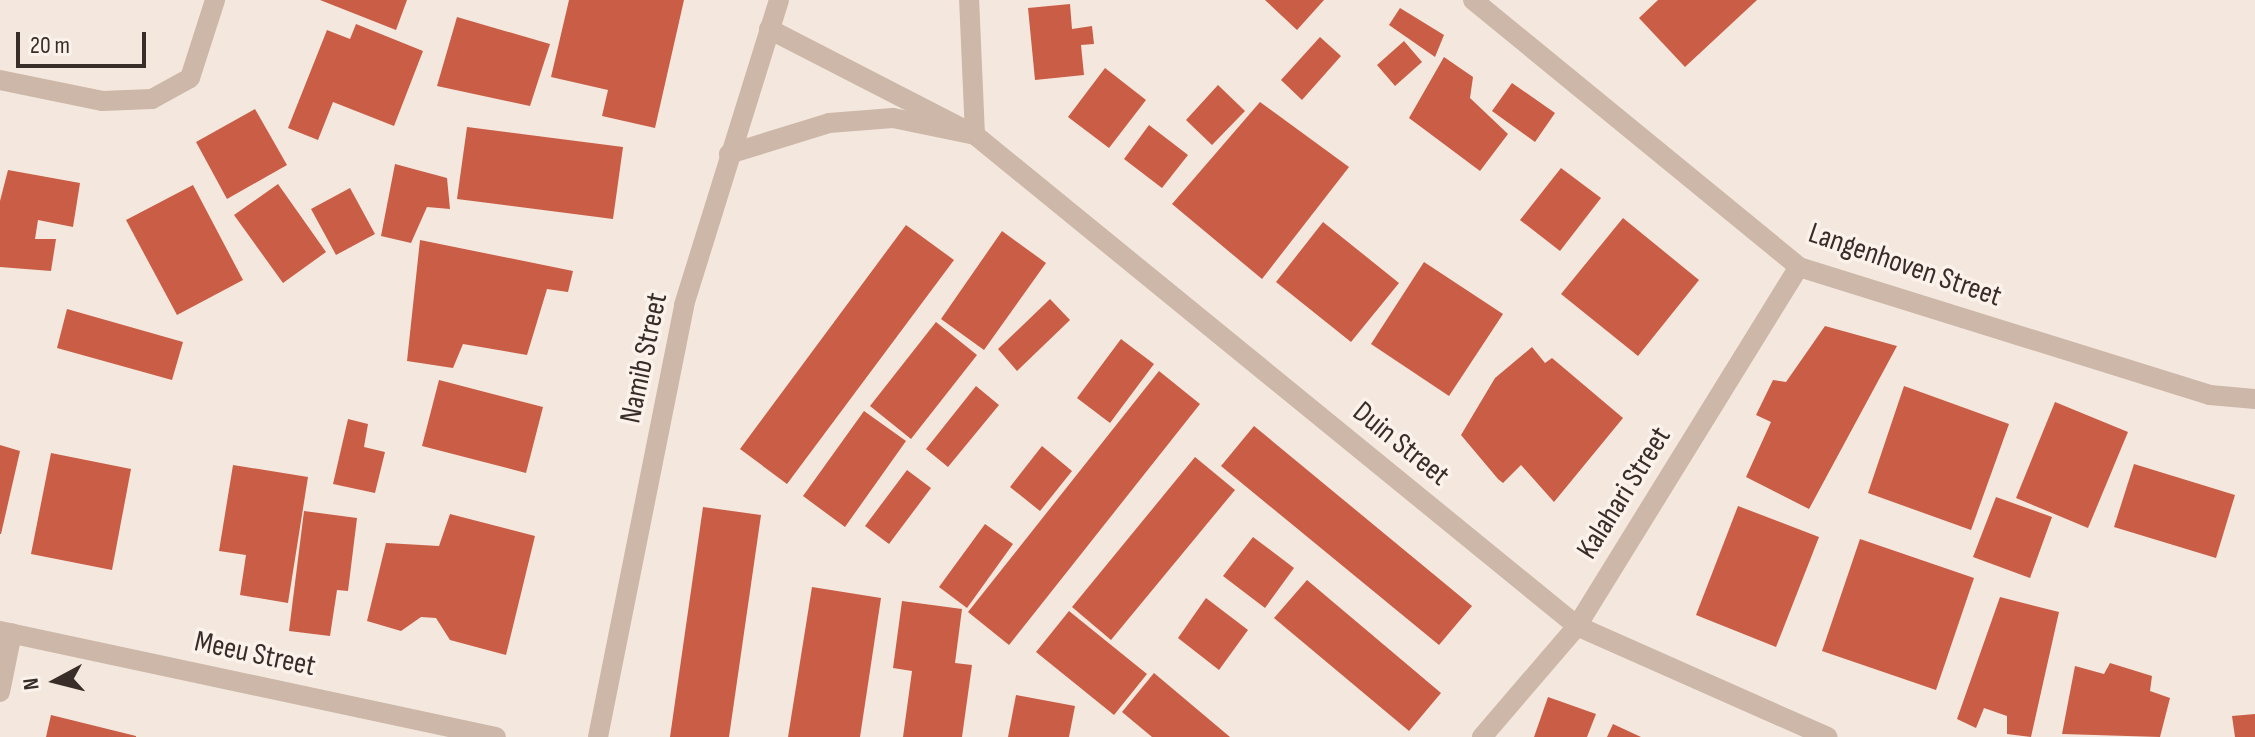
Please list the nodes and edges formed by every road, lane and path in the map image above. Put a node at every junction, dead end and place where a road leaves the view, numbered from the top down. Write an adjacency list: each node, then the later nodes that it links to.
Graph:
1 (215, 0): 6 (street)
2 (779, 0): 5 (street, Namib Street)
3 (969, 0): 7 (street)
4 (1473, 0): 9 (street, Langenhoven Street)
5 (769, 29): 7 (street, Duin Street); 8 (street, Namib Street)
6 (0, 80)
7 (975, 135): 8 (street); 11 (street, Duin Street)
8 (729, 154): 15 (street, Namib Street)
9 (1799, 267): 10 (street, Langenhoven Street); 11 (street, Kalahari Street)
10 (2255, 399)
11 (1577, 626): 16 (street, Kalahari Street); 17 (street, Duin Street)
12 (6, 632): 13 (street); 14 (street, Meeu Street)
13 (0, 692)
14 (496, 737)
15 (598, 737)
16 (1482, 737)
17 (1828, 737)

